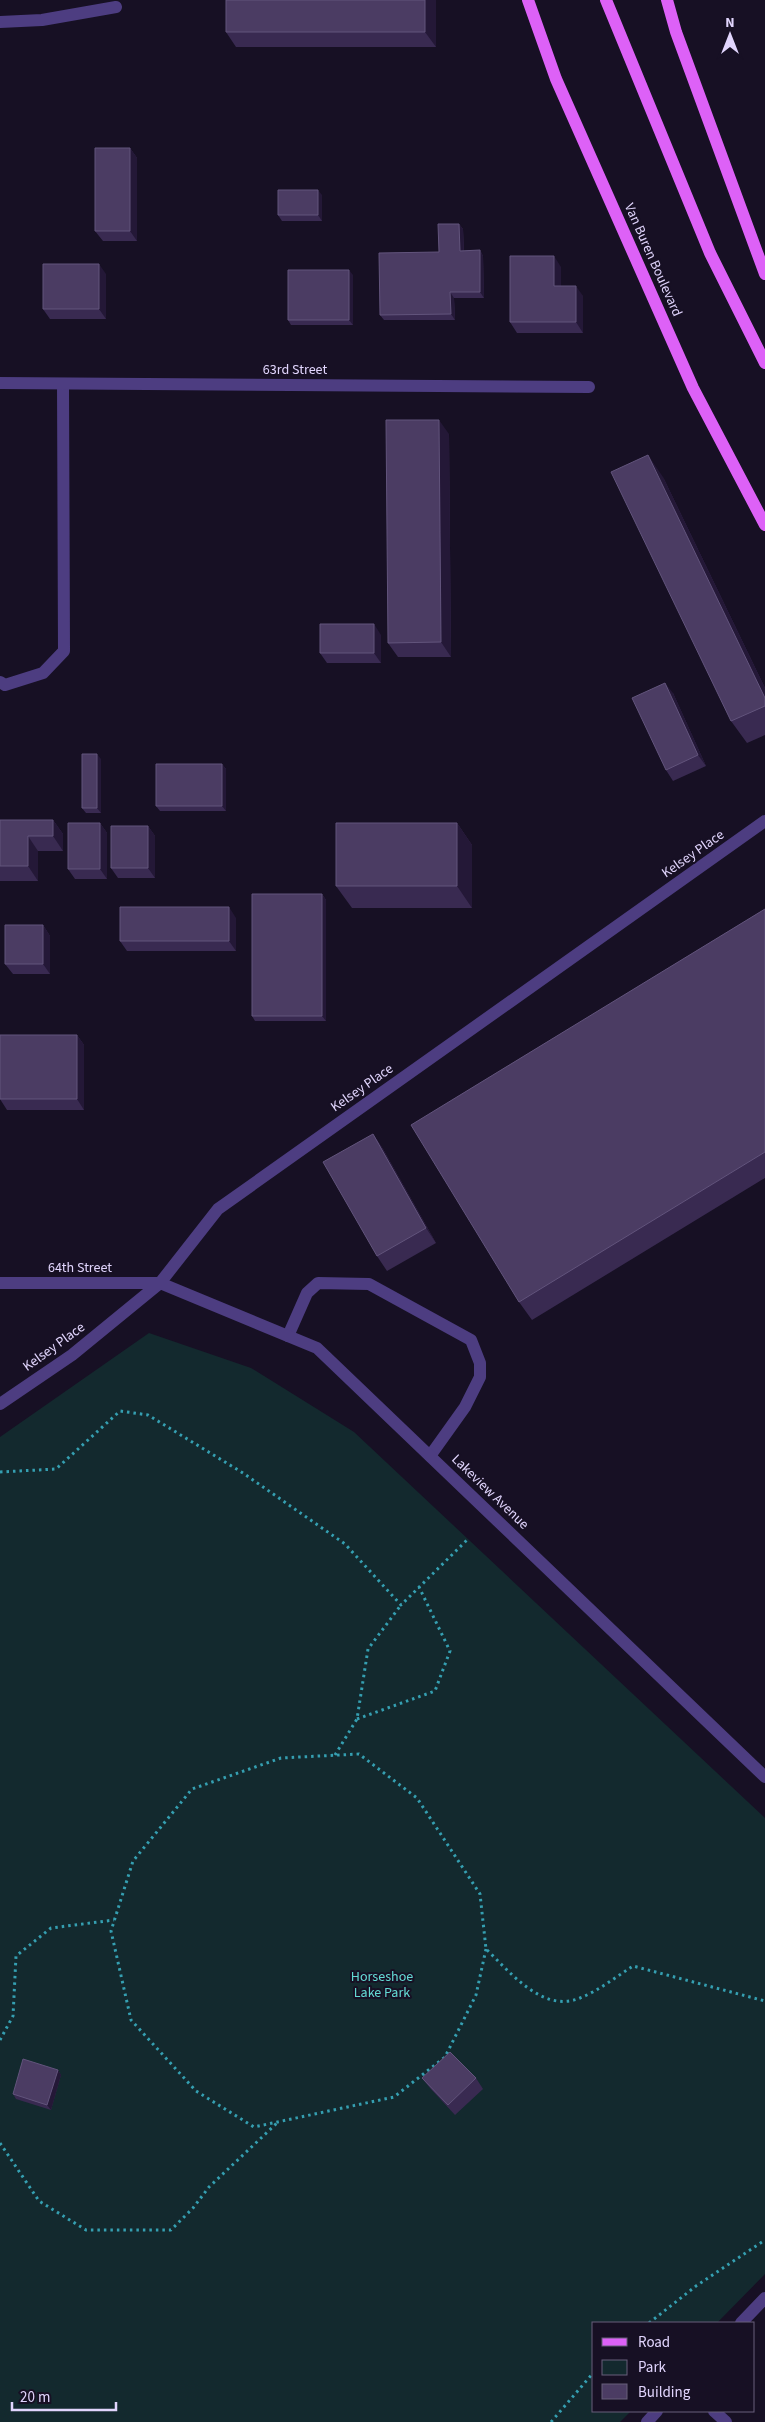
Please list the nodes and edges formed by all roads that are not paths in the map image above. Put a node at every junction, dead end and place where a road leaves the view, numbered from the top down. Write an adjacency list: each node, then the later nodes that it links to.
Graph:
1 (528, 0): 11 (main road, Van Buren Boulevard)
2 (606, 0): 7 (main road)
3 (667, 0): 6 (main road)
4 (116, 7): 5 (street)
5 (0, 22)
6 (765, 274)
7 (765, 363)
8 (0, 383): 9 (street, 63rd Street)
9 (63, 384): 10 (street, 63rd Street); 12 (street)
10 (589, 387)
11 (765, 525)
12 (0, 682)
13 (765, 821): 15 (street, Kelsey Place)
14 (0, 1283): 15 (street, 64th Street)
15 (160, 1283): 16 (street, Lakeview Avenue); 17 (street, Kelsey Place)
16 (288, 1336): 18 (street, Lakeview Avenue); 18 (street)
17 (0, 1404)
18 (430, 1456): 19 (street, Lakeview Avenue)
19 (765, 1777)
20 (765, 2298): 21 (street)
21 (742, 2322)
22 (656, 2412): 24 (street)
23 (715, 2412): 25 (street)
24 (647, 2422)
25 (726, 2422)

